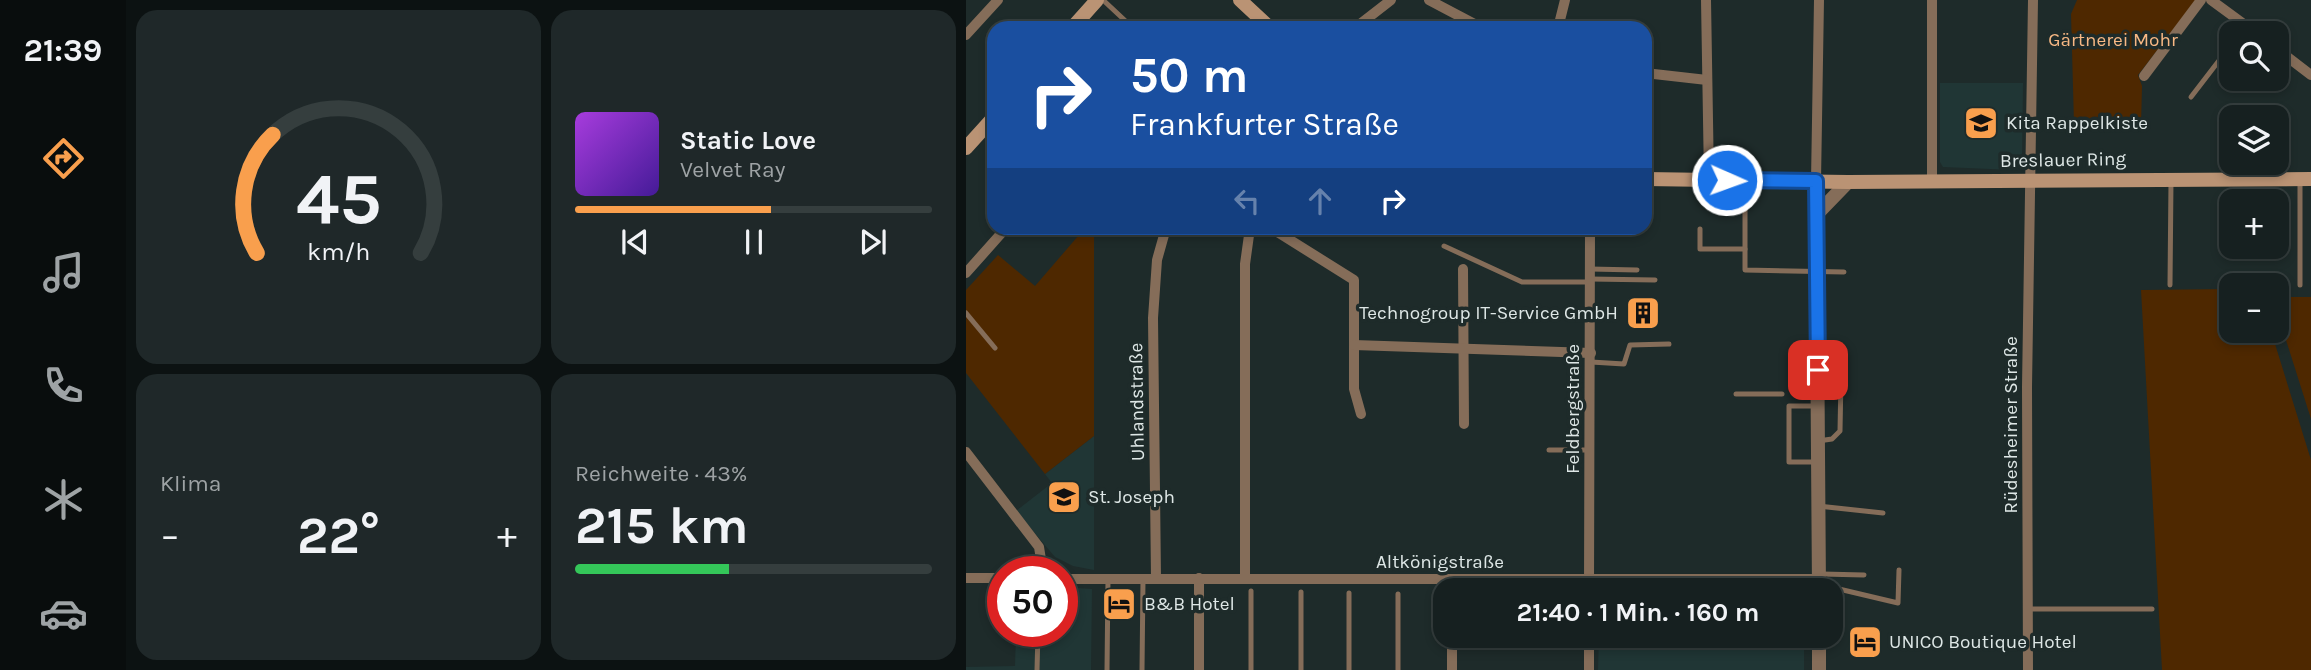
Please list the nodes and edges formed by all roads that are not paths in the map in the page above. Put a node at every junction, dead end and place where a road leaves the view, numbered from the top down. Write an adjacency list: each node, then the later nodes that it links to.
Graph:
1 (998, 0): 21 (street)
2 (1097, 0): 14 (main road)
3 (1104, 0): 15 (lane)
4 (1240, 0): 16 (main road)
5 (1391, 0): 17 (street)
6 (1429, 0): 18 (street)
7 (1565, 0): 19 (street)
8 (1706, 0): 27 (street)
9 (1819, 0): 38 (street)
10 (1932, 0): 36 (street)
11 (2033, 0): 34 (street, Rüdesheimer Straße)
12 (2201, 0): 26 (street)
13 (2211, 0): 20 (street)
14 (1078, 21)
15 (1126, 21)
16 (1262, 21)
17 (1364, 21)
18 (1469, 21)
19 (1560, 21)
20 (2234, 21)
21 (966, 35)
22 (2289, 59): 25 (street)
23 (2219, 61): 28 (lane)
24 (1652, 74): 27 (street)
25 (2311, 75)
26 (2144, 76)
27 (1707, 80): 33 (street)
28 (2191, 97)
29 (987, 125): 30 (main road)
30 (966, 148)
31 (2171, 178): 34 (main road, Breslauer Ring); 35 (main road, Breslauer Ring); 56 (lane)
32 (1652, 179): 33 (main road, Breslauer Ring)
33 (1709, 179): 37 (main road, Breslauer Ring)
34 (2031, 179): 36 (main road, Breslauer Ring); 99 (street, Rüdesheimer Straße)
35 (2305, 179): 57 (lane)
36 (1932, 180): 39 (main road, Breslauer Ring)
37 (1745, 181): 38 (main road, Breslauer Ring); 48 (lane)
38 (1816, 181): 39 (main road, Breslauer Ring); 40 (street)
39 (1849, 182): 40 (street)
40 (1816, 215): 51 (street)
41 (1700, 229): 48 (lane)
42 (1000, 235): 53 (street)
43 (1164, 235): 82 (street, Uhlandstraße)
44 (1249, 235): 84 (street)
45 (1282, 235): 60 (street)
46 (1590, 235): 54 (street, Feldbergstraße)
47 (1444, 246): 54 (lane)
48 (1745, 249): 51 (lane)
49 (1463, 269): 62 (street)
50 (1637, 270): 54 (lane)
51 (1817, 272): 52 (lane); 67 (street)
52 (1844, 272)
53 (966, 273)
54 (1590, 276): 55 (lane); 63 (street, Feldbergstraße)
55 (1655, 279)
56 (2170, 285)
57 (2300, 285)
58 (966, 313): 61 (lane)
59 (1669, 344): 63 (lane)
60 (1354, 345): 62 (street); 68 (street)
61 (995, 348)
62 (1463, 348): 63 (street); 69 (street)
63 (1591, 358): 72 (street, Feldbergstraße)
64 (1841, 378): 70 (lane)
65 (1737, 394): 66 (lane)
66 (1782, 394)
67 (1818, 407): 70 (street); 74 (lane)
68 (1361, 414)
69 (1464, 424)
70 (1818, 440): 74 (street)
71 (1549, 450): 72 (lane)
72 (1591, 450): 85 (street, Feldbergstraße)
73 (966, 452): 77 (street)
74 (1819, 461): 75 (street)
75 (1818, 506): 76 (lane); 88 (street)
76 (1883, 513)
77 (1040, 556)
78 (1899, 570): 94 (lane)
79 (1864, 575): 89 (lane)
80 (966, 578): 81 (street)
81 (987, 578)
82 (1156, 578): 83 (street, Altkönigstraße); 92 (street, Altkönigstraße)
83 (1199, 578): 84 (street, Altkönigstraße); 108 (street)
84 (1245, 578): 93 (street, Altkönigstraße)
85 (1589, 578)
86 (1696, 578): 87 (street, Altkönigstraße)
87 (1757, 578)
88 (1819, 578)
89 (1843, 578)
90 (1078, 579): 91 (street, Altkönigstraße)
91 (1108, 579): 92 (street, Altkönigstraße); 106 (lane)
92 (1143, 580): 107 (lane)
93 (1433, 584)
94 (1843, 588)
95 (1251, 591): 109 (lane)
96 (1301, 592): 110 (lane)
97 (1349, 593): 111 (lane)
98 (1398, 594): 112 (lane)
99 (2028, 609): 100 (lane); 116 (street, Rüdesheimer Straße)
100 (2152, 609)
101 (1038, 647): 105 (lane)
102 (1452, 648): 113 (street)
103 (1589, 648): 114 (street)
104 (1819, 648): 115 (street)
105 (1037, 670)
106 (1107, 670)
107 (1142, 670)
108 (1199, 670)
109 (1251, 670)
110 (1301, 670)
111 (1349, 670)
112 (1398, 670)
113 (1452, 670)
114 (1589, 670)
115 (1819, 670)
116 (2028, 670)

